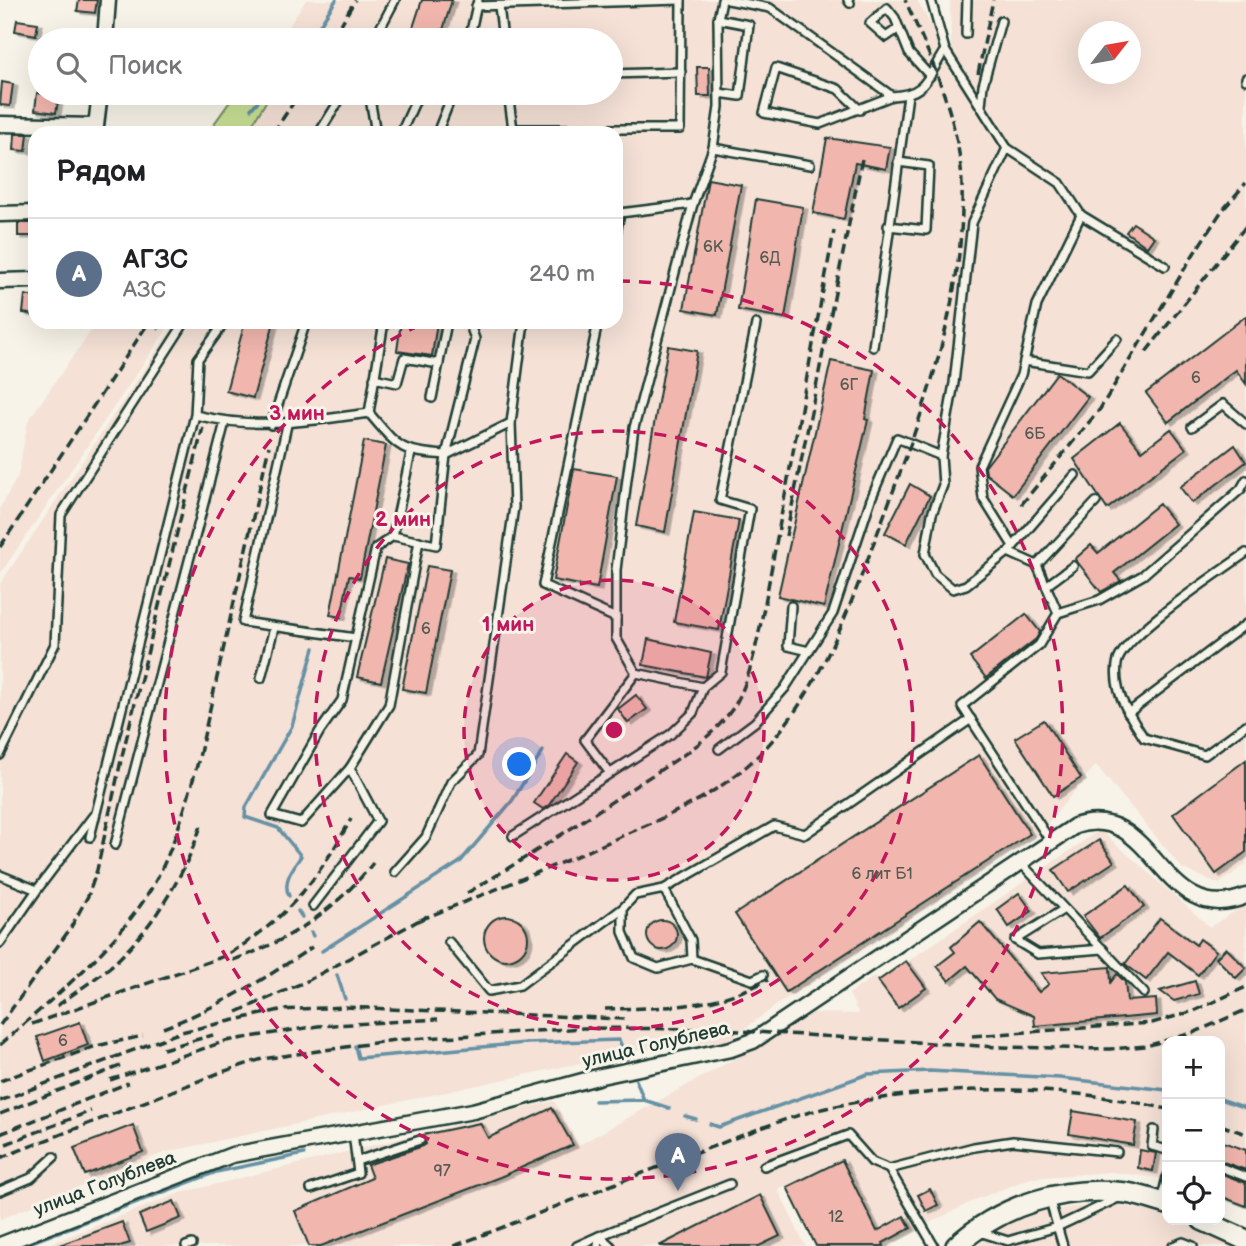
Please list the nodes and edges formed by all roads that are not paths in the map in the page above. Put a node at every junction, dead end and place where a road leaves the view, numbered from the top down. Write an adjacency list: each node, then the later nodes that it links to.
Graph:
1 (108, 0): 11 (street)
2 (395, 0): 12 (lane)
3 (681, 0): 8 (lane); 18 (lane)
4 (725, 0): 9 (lane); 23 (lane)
5 (931, 0): 17 (lane)
6 (967, 0): 16 (lane)
7 (477, 3): 8 (lane); 13 (lane)
8 (499, 5): 14 (lane)
9 (718, 19): 21 (lane); 21 (lane)
10 (1001, 21): 30 (lane)
11 (106, 28)
12 (380, 28)
13 (472, 28)
14 (502, 28)
15 (899, 28): 20 (lane)
16 (966, 34)
17 (945, 50): 20 (lane); 30 (lane)
18 (681, 72): 19 (lane); 40 (lane)
19 (623, 74)
20 (930, 76): 22 (lane)
21 (719, 93): 41 (lane)
22 (908, 95): 23 (lane); 43 (lane)
23 (892, 96): 31 (lane)
24 (99, 105): 33 (street)
25 (336, 105): 35 (lane)
26 (371, 105): 36 (lane)
27 (414, 105): 37 (lane)
28 (448, 105): 38 (lane)
29 (510, 105): 39 (lane)
30 (981, 106): 42 (lane)
31 (860, 110): 31 (lane)
32 (0, 124): 34 (street)
33 (96, 126)
34 (96, 126)
35 (323, 126)
36 (375, 126)
37 (404, 126)
38 (440, 126)
39 (512, 126)
40 (623, 129)
41 (713, 148): 44 (lane); 45 (lane)
42 (1007, 148): 49 (lane); 79 (lane)
43 (898, 162): 50 (lane); 50 (lane)
44 (810, 165)
45 (693, 204): 46 (lane); 92 (lane)
46 (623, 213)
47 (0, 214): 48 (street)
48 (28, 214)
49 (1082, 215): 51 (lane); 65 (lane)
50 (888, 226): 64 (lane)
51 (1165, 266)
52 (28, 280): 53 (street)
53 (0, 281)
54 (756, 324): 99 (lane)
55 (180, 329): 104 (lane)
56 (220, 329): 70 (lane)
57 (304, 329): 74 (lane)
58 (383, 329): 67 (lane)
59 (446, 329): 66 (lane)
60 (471, 329): 78 (lane)
61 (523, 329): 72 (lane)
62 (597, 329): 92 (lane)
63 (1117, 339): 65 (lane)
64 (873, 347)
65 (1024, 361): 85 (lane)
66 (439, 364): 67 (lane); 68 (lane)
67 (374, 378): 69 (lane)
68 (432, 398)
69 (369, 413): 75 (lane); 77 (lane)
70 (195, 415): 71 (lane); 107 (lane)
71 (225, 422): 74 (lane); 111 (lane)
72 (511, 423): 78 (lane); 113 (lane)
73 (1246, 424): 76 (lane)
74 (271, 425): 75 (lane)
75 (287, 425): 94 (lane)
76 (1192, 427)
77 (411, 453): 78 (lane); 83 (lane)
78 (446, 455): 84 (lane)
79 (941, 456): 85 (lane); 96 (lane)
80 (1075, 475): 85 (lane)
81 (1246, 480): 91 (lane)
82 (1096, 502): 87 (lane)
83 (393, 536): 84 (lane); 95 (lane)
84 (419, 541): 105 (lane)
85 (1011, 549): 87 (lane)
86 (1246, 553): 100 (lane)
87 (1037, 565): 89 (lane)
88 (1073, 566): 89 (lane)
89 (1046, 586): 91 (lane)
90 (791, 606): 96 (lane)
91 (1058, 613): 101 (lane)
92 (616, 618): 97 (lane)
93 (1246, 624): 100 (lane)
94 (274, 628): 95 (lane); 98 (lane)
95 (356, 638): 105 (lane)
96 (809, 651): 103 (lane)
97 (636, 673): 99 (lane); 106 (lane)
98 (261, 678)
99 (703, 687): 106 (lane)
100 (1128, 713): 102 (lane)
101 (971, 719): 110 (lane); 115 (lane)
102 (1246, 724)
103 (719, 749)
104 (0, 755)
105 (350, 768): 118 (lane)
106 (609, 772): 108 (lane)
107 (97, 811): 109 (lane); 116 (lane)
108 (513, 836)
109 (90, 837)
110 (1051, 842): 112 (street, улица Голублева); 117 (street, улица Голублева)
111 (115, 845)
112 (1020, 863): 120 (lane); 128 (street, улица Голублева)
113 (395, 872)
114 (0, 875): 116 (lane)
115 (664, 888): 119 (lane); 124 (lane)
116 (37, 890): 122 (lane)
117 (1246, 896)
118 (313, 906)
119 (624, 908): 121 (lane); 124 (lane)
120 (1064, 909): 123 (lane); 123 (lane)
121 (449, 942)
122 (0, 943)
123 (1103, 949): 126 (lane)
124 (692, 959): 125 (lane)
125 (763, 975)
126 (1144, 993)
127 (1154, 1130): 130 (lane)
128 (353, 1133): 133 (lane); 149 (street, улица Голублева)
129 (420, 1140): 133 (lane)
130 (1162, 1149)
131 (1117, 1152): 135 (lane)
132 (54, 1157): 140 (lane)
133 (357, 1161): 139 (lane)
134 (764, 1166): 135 (lane)
135 (889, 1169): 153 (lane)
136 (1225, 1169): 137 (lane)
137 (1246, 1177)
138 (730, 1184): 147 (lane)
139 (311, 1189)
140 (0, 1191)
141 (1127, 1193): 142 (main road); 143 (main road); 145 (lane)
142 (1049, 1197): 145 (lane); 146 (main road)
143 (1162, 1202)
144 (1213, 1225): 148 (main road)
145 (1057, 1227): 146 (lane); 155 (lane)
146 (975, 1230): 154 (main road)
147 (599, 1237): 150 (lane); 151 (lane); 152 (lane)
148 (1246, 1240)
149 (0, 1245)
150 (577, 1246)
151 (598, 1246)
152 (611, 1246)
153 (934, 1246)
154 (956, 1246)
155 (1063, 1246)
156 (1173, 1246): 157 (lane)
157 (1193, 1246)

